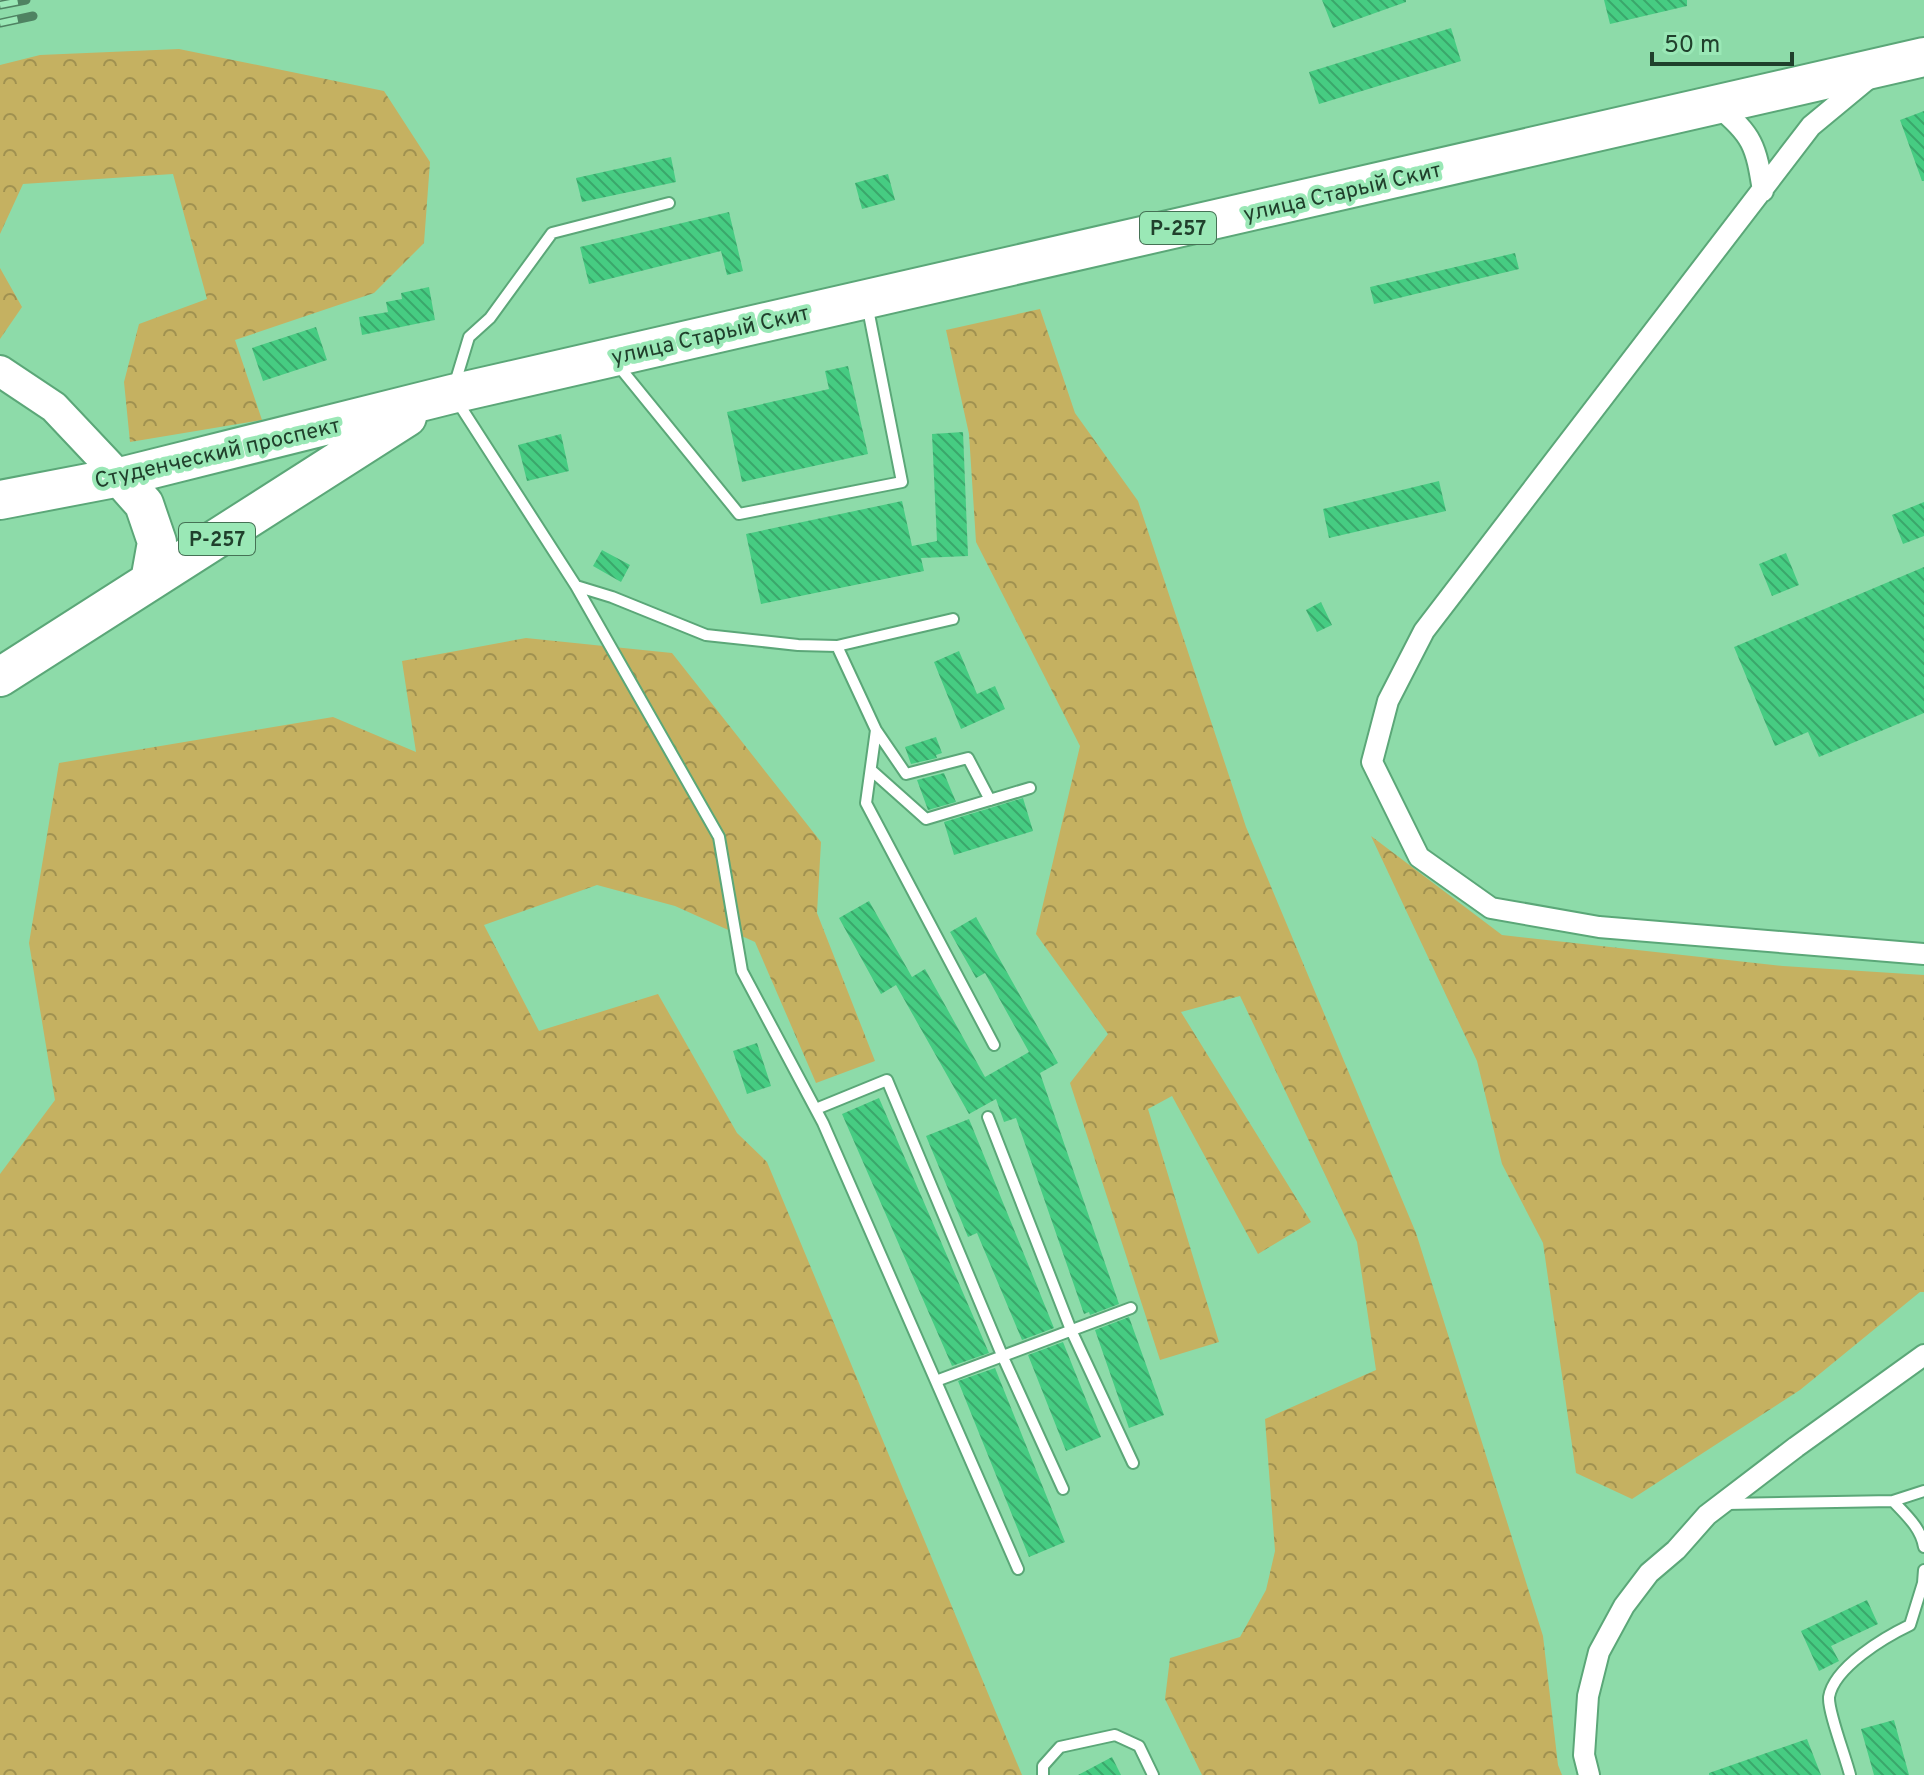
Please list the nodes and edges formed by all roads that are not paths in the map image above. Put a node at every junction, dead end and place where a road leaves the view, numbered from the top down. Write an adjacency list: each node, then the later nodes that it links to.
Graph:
1 (1924, 57): 2 (highway, улица Старый Скит / Р-257)
2 (1878, 69): 3 (highway, улица Старый Скит / Р-257); 4 (street)
3 (1717, 106): 4 (street); 6 (highway, улица Старый Скит / Р-257)
4 (1763, 191): 21 (street)
5 (669, 203): 9 (lane)
6 (865, 299): 7 (highway, улица Старый Скит / Р-257); 7 (lane)
7 (612, 357): 9 (highway, улица Старый Скит / Р-257)
8 (0, 371): 10 (street)
9 (443, 397): 10 (highway, Студенческий проспект / Р-257); 12 (highway, Р-257); 13 (lane)
10 (120, 477): 11 (highway, Студенческий проспект / Р-257); 12 (highway, Р-257)
11 (0, 500)
12 (150, 581): 16 (highway, Р-257)
13 (576, 586): 15 (lane); 23 (lane)
14 (953, 619): 15 (lane)
15 (837, 646): 17 (lane)
16 (0, 677)
17 (876, 730): 18 (lane); 20 (lane)
18 (871, 770): 20 (lane); 22 (lane)
19 (1030, 788): 20 (lane)
20 (990, 800)
21 (1924, 954)
22 (994, 1045)
23 (816, 1109): 27 (lane); 29 (lane)
24 (988, 1117): 26 (lane)
25 (1131, 1308): 26 (lane)
26 (1071, 1330): 27 (lane); 30 (lane)
27 (1002, 1355): 29 (lane); 31 (lane)
28 (1924, 1355): 34 (street)
29 (936, 1381): 36 (lane)
30 (1133, 1463)
31 (1063, 1489)
32 (1924, 1491): 33 (lane)
33 (1893, 1501): 34 (lane); 35 (lane)
34 (1720, 1505): 40 (street)
35 (1924, 1547)
36 (1018, 1569)
37 (1924, 1570): 41 (lane)
38 (1043, 1775): 39 (lane)
39 (1153, 1775)
40 (1589, 1775)
41 (1850, 1775)

